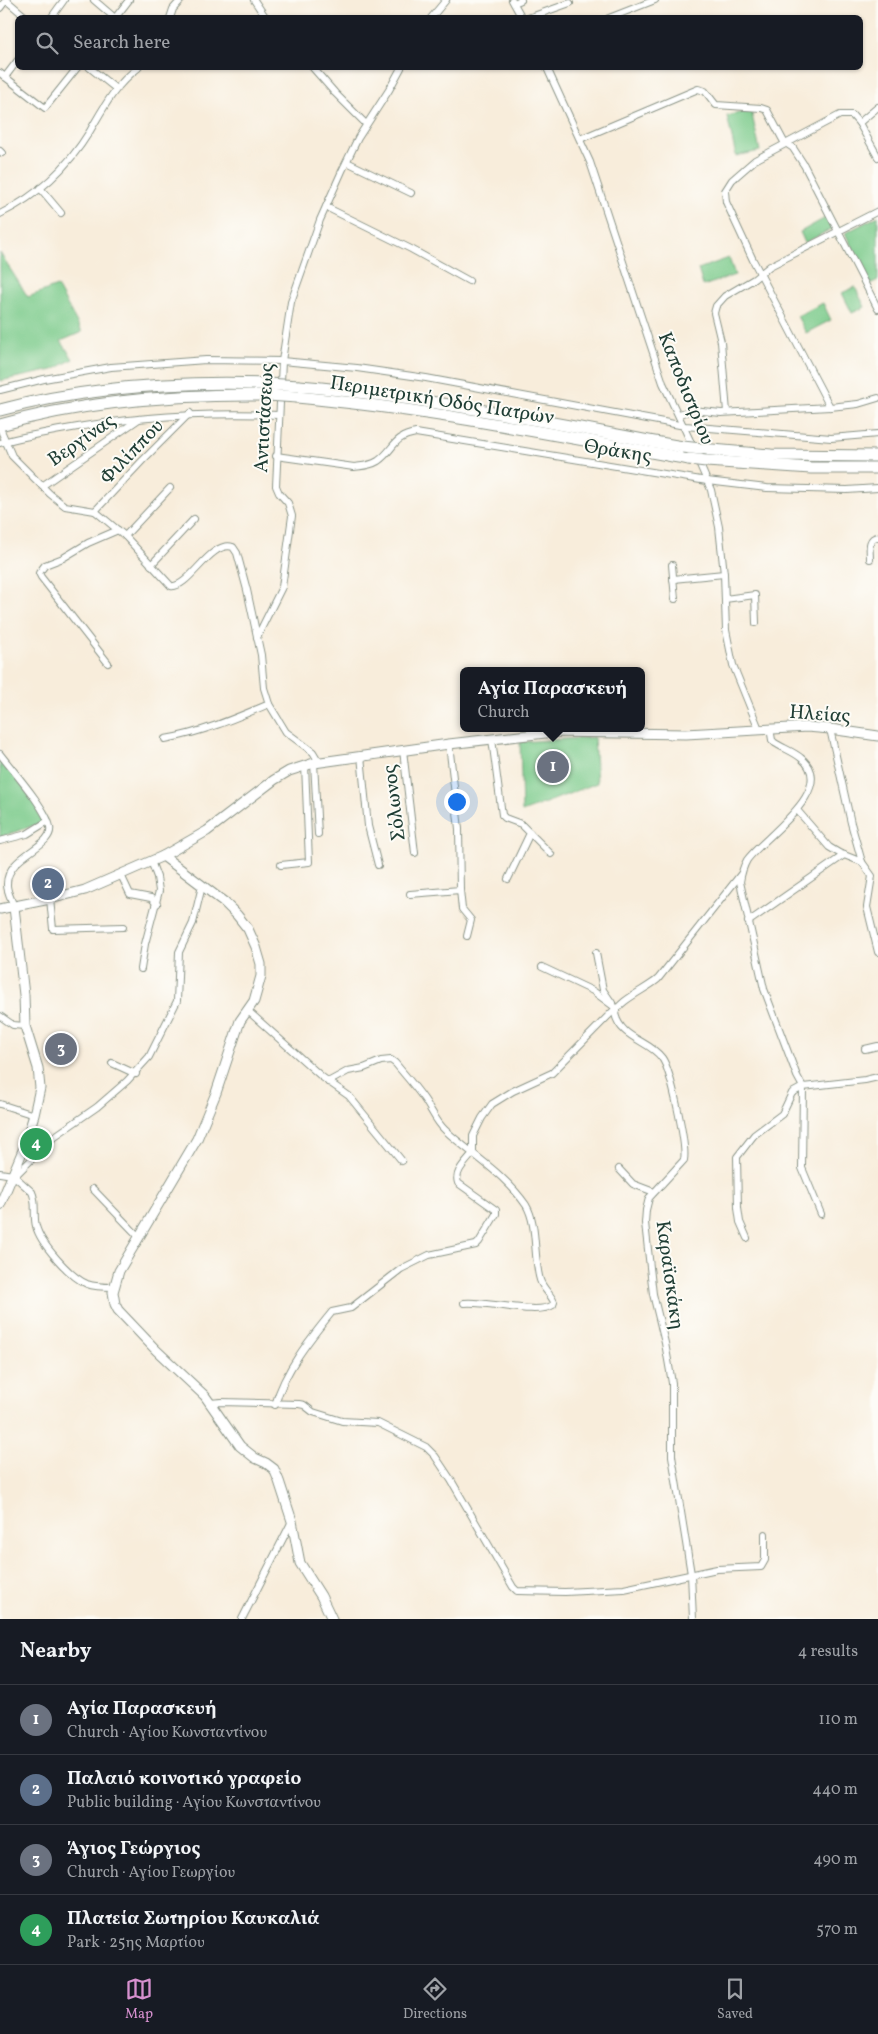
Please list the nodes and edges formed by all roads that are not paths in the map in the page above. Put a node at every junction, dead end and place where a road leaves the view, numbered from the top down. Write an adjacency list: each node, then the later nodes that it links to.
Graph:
1 (6, 0): 11 (street); 12 (street)
2 (64, 0): 13 (street)
3 (94, 0): 14 (street)
4 (129, 0): 15 (street)
5 (181, 0): 16 (street)
6 (254, 0): 17 (street)
7 (446, 0): 18 (street)
8 (655, 0): 21 (street)
9 (515, 1): 19 (street)
10 (570, 3): 20 (street)
11 (0, 8)
12 (24, 15)
13 (53, 15)
14 (112, 15)
15 (117, 15)
16 (171, 15)
17 (264, 15)
18 (434, 15)
19 (521, 15)
20 (536, 15)
21 (617, 15)
22 (15, 63): 29 (street)
23 (75, 70): 29 (street)
24 (92, 70): 30 (street)
25 (136, 70): 30 (street)
26 (315, 70): 33 (street)
27 (400, 70): 33 (street, Αντιστάσεως)
28 (548, 70): 34 (street, Καποδιστρίου)
29 (2, 75)
30 (115, 88): 38 (street)
31 (878, 107): 32 (street)
32 (859, 123): 35 (street); 36 (street)
33 (366, 124): 37 (street, Αντιστάσεως)
34 (580, 138): 35 (street); 57 (street, Καποδιστρίου)
35 (788, 144): 44 (street); 45 (street)
36 (878, 157)
37 (347, 162): 39 (street); 40 (street, Αντιστάσεως)
38 (40, 188): 42 (street); 43 (street)
39 (411, 193)
40 (326, 207): 46 (street); 48 (street, Αντιστάσεως)
41 (878, 211): 44 (street)
42 (61, 213)
43 (0, 214)
44 (838, 231): 45 (street); 47 (street)
45 (762, 274): 53 (street); 55 (street)
46 (469, 281)
47 (878, 309)
48 (282, 361): 50 (street); 58 (street, Αντιστάσεως); 60 (street)
49 (267, 389): 51 (highway, Περιμετρική Οδός Πατρών, bridge); 54 (highway, Περιμετρική Οδός Πατρών); 61 (highway, Περιμετρική Οδός Πατρών)
50 (0, 390)
51 (298, 391): 65 (highway, Περιμετρική Οδός Πατρών, bridge); 66 (highway, Περιμετρική Οδός Πατρών, bridge)
52 (878, 398): 53 (street)
53 (830, 407): 55 (street)
54 (3, 410)
55 (727, 412): 57 (street)
56 (190, 413): 58 (street); 59 (street); 71 (street, Φιλίππου)
57 (679, 414): 60 (street, Καποδιστρίου)
58 (279, 415): 64 (street, Αντιστάσεως)
59 (140, 418): 63 (street); 68 (street, Βεργίνας)
60 (685, 426): 62 (street); 67 (street, Καποδιστρίου)
61 (0, 427): 63 (street)
62 (878, 434)
63 (2, 442): 68 (street)
64 (276, 456): 67 (street, Θράκης); 84 (street, Αντιστάσεως)
65 (878, 456)
66 (878, 468)
67 (707, 481): 70 (street, Θράκης); 79 (street, Καποδιστρίου)
68 (42, 486): 71 (street)
69 (170, 488): 74 (street)
70 (878, 488)
71 (95, 511): 73 (street)
72 (194, 519): 77 (street)
73 (118, 530): 74 (street); 85 (street)
74 (125, 536): 77 (street)
75 (878, 537): 76 (street)
76 (870, 559)
77 (151, 565): 84 (street)
78 (672, 566): 80 (street)
79 (724, 574): 80 (street); 82 (street, Καποδιστρίου)
80 (673, 579): 81 (street)
81 (675, 599)
82 (725, 599): 83 (street); 89 (street, Καποδιστρίου)
83 (756, 623)
84 (257, 637): 86 (street)
85 (108, 662)
86 (269, 704): 91 (street); 97 (street)
87 (770, 728): 88 (street, Ηλείας); 89 (street, Ηλείας); 98 (street)
88 (830, 728): 90 (street, Ηλείας); 108 (street)
89 (759, 729): 92 (street, Ηλείας)
90 (878, 736)
91 (166, 739)
92 (492, 739): 93 (street, Ηλείας); 101 (street)
93 (449, 744): 94 (street, Ηλείας); 115 (street)
94 (403, 750): 96 (street, Ηλείας); 103 (street, Σόλωνος)
95 (0, 754): 99 (street)
96 (361, 756): 97 (street, Ηλείας); 110 (street)
97 (313, 763): 100 (street); 106 (street, Ηλείας); 109 (street)
98 (796, 810): 105 (street); 111 (street)
99 (48, 821): 102 (street); 119 (street)
100 (318, 834)
101 (530, 834): 104 (street); 113 (street)
102 (0, 841)
103 (415, 853)
104 (551, 854)
105 (844, 855): 108 (street); 121 (street)
106 (163, 856): 107 (street, Ηλείας); 114 (street)
107 (151, 861): 112 (street, Ηλείας); 118 (street)
108 (862, 862): 124 (street)
109 (281, 865)
110 (378, 865)
111 (741, 874): 121 (street); 128 (street)
112 (121, 875): 117 (street, Ηλείας); 118 (street)
113 (508, 880)
114 (202, 886): 129 (street); 135 (street)
115 (460, 890): 116 (street); 123 (street)
116 (410, 894)
117 (50, 899): 119 (street, Ηλείας); 122 (street)
118 (157, 904): 127 (street)
119 (14, 907): 120 (street, Ηλείας); 131 (street)
120 (0, 909)
121 (748, 922): 138 (street)
122 (123, 927)
123 (467, 936)
124 (878, 952)
125 (596, 953): 128 (street, Καραϊσκάκη)
126 (542, 967): 128 (street)
127 (142, 969)
128 (616, 1008): 141 (street); 148 (street, Καραϊσκάκη)
129 (247, 1010): 137 (street); 151 (street)
130 (0, 1016): 131 (street)
131 (25, 1026): 140 (street)
132 (878, 1046): 133 (street)
133 (865, 1049)
134 (112, 1063): 135 (street)
135 (136, 1074): 145 (street)
136 (878, 1077): 138 (street)
137 (328, 1082): 141 (street); 142 (street)
138 (802, 1086): 150 (street); 152 (street)
139 (0, 1104): 140 (street)
140 (34, 1114): 145 (street)
141 (473, 1153): 154 (street); 156 (street)
142 (402, 1161)
143 (619, 1169): 148 (street)
144 (0, 1174): 145 (street)
145 (13, 1176): 146 (street); 153 (street)
146 (3, 1189): 149 (street)
147 (93, 1189): 151 (street)
148 (654, 1192): 159 (street, Καραϊσκάκη)
149 (0, 1205)
150 (821, 1214)
151 (139, 1237): 153 (street)
152 (748, 1238)
153 (114, 1287): 155 (street)
154 (464, 1303)
155 (210, 1403): 156 (street); 157 (street)
156 (275, 1405): 159 (street)
157 (292, 1521): 160 (street); 161 (street)
158 (765, 1534): 159 (street)
159 (691, 1574): 162 (street, Καραϊσκάκη)
160 (242, 1619)
161 (332, 1619)
162 (693, 1619)

